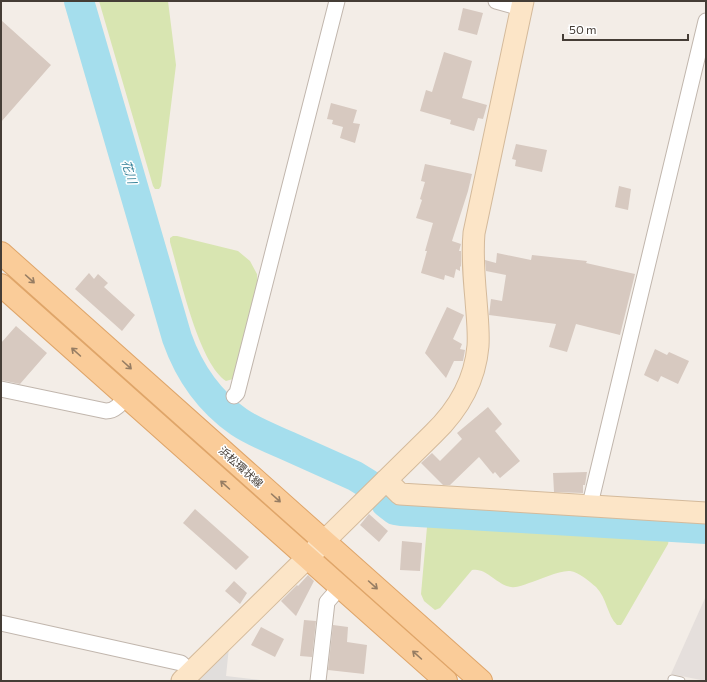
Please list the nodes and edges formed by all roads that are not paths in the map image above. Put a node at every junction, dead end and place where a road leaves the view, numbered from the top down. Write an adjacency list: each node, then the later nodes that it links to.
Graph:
1 (337, 1): 9 (street)
2 (496, 1): 3 (street)
3 (522, 5): 10 (street)
4 (706, 21): 11 (street)
5 (1, 253): 13 (main road, 浜松環状線, one-way to 13)
6 (1, 284): 8 (main road, one-way to 6)
7 (1, 389): 8 (street)
8 (126, 396): 14 (main road, one-way to 8)
9 (234, 396)
10 (386, 480): 11 (street); 13 (street)
11 (592, 506): 12 (street)
12 (706, 513)
13 (325, 541): 14 (street); 21 (main road, 浜松環状線, one-way to 21)
14 (308, 558): 15 (main road); 17 (street)
15 (340, 587): 19 (street); 20 (main road, one-way to 15)
16 (1, 623): 17 (street)
17 (187, 677)
18 (672, 679): 22 (lane)
19 (318, 681)
20 (446, 681)
21 (481, 681)
22 (681, 681)

